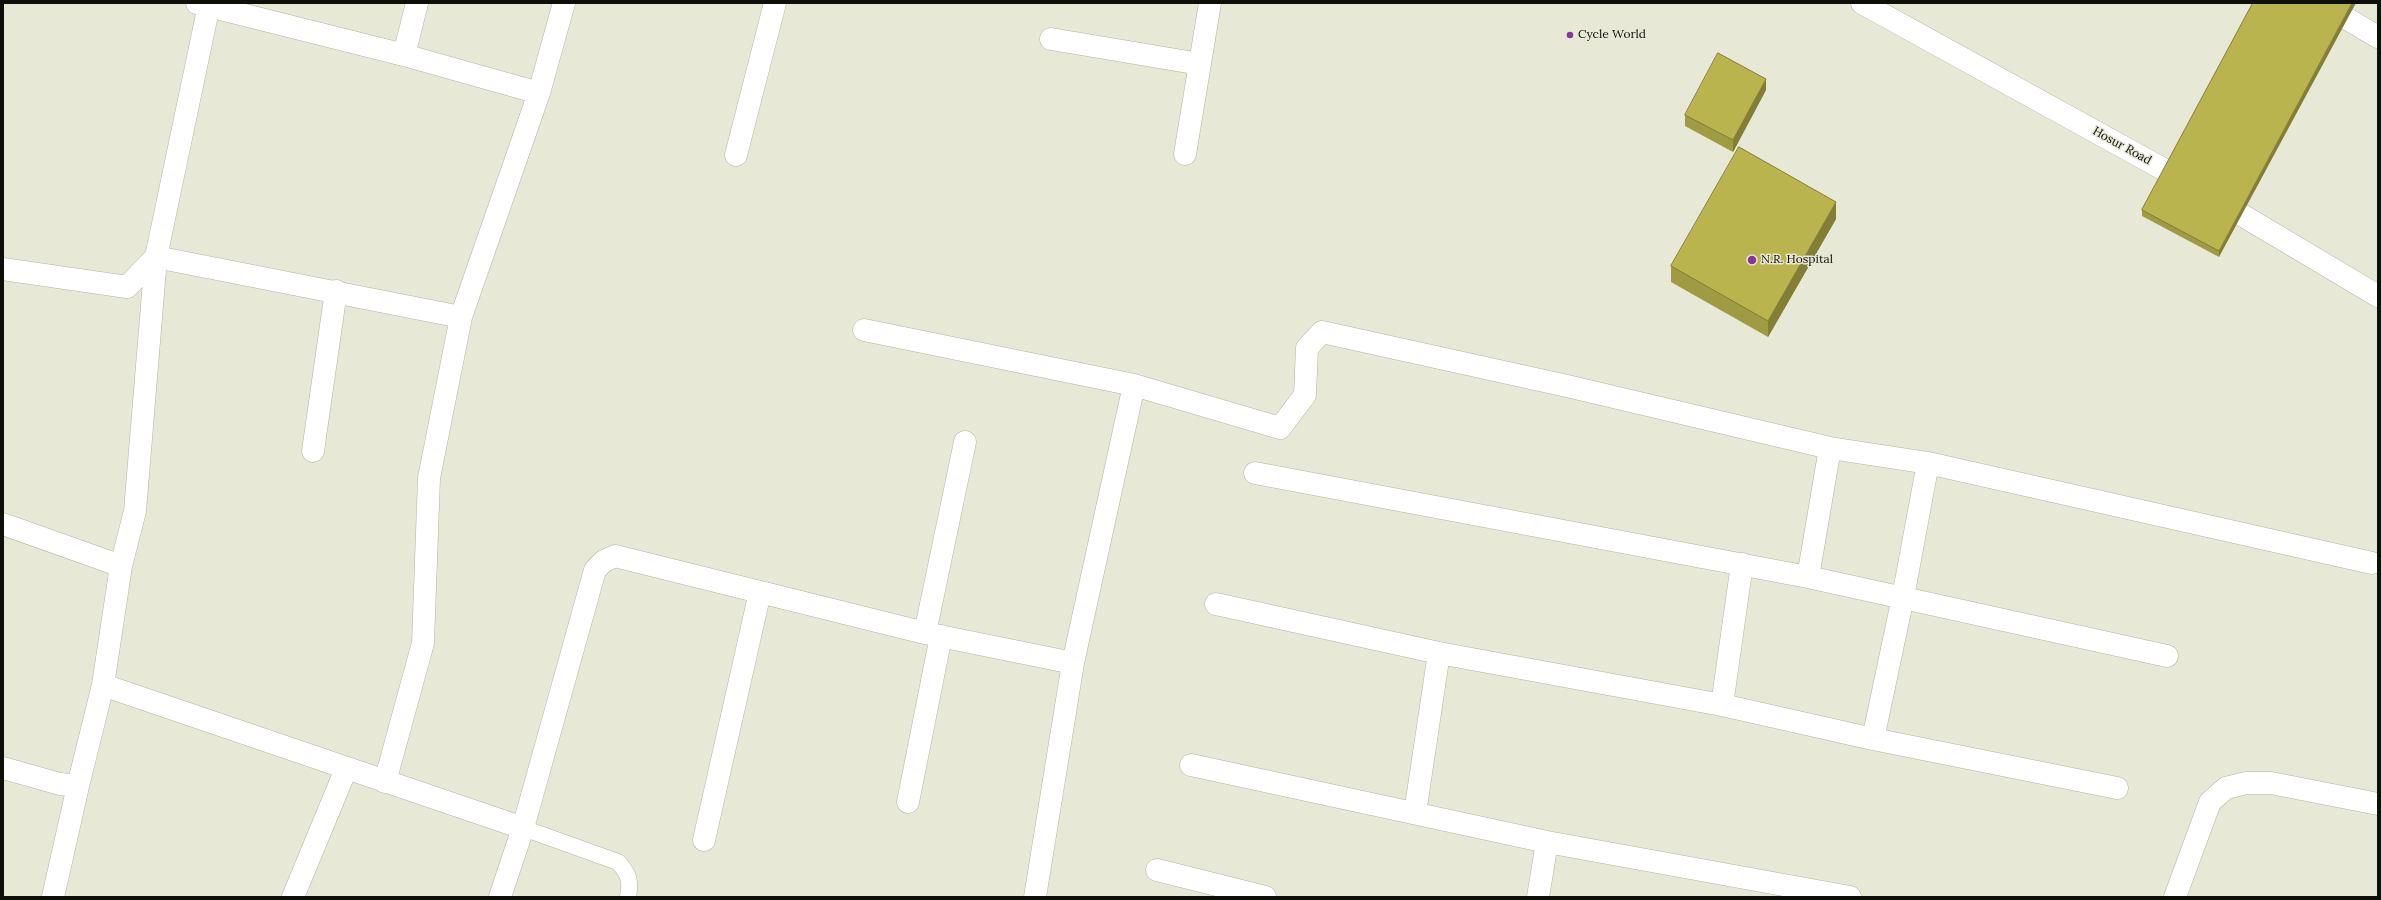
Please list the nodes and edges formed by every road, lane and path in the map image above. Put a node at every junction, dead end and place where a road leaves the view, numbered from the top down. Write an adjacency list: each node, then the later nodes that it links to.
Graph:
1 (417, 3): 11 (main road)
2 (564, 3): 13 (main road)
3 (775, 3): 15 (main road)
4 (1210, 3): 12 (main road)
5 (1862, 3): 8 (main road, Hosur Road)
6 (2320, 3): 9 (main road)
7 (203, 4): 11 (main road); 16 (main road)
8 (1895, 11): 19 (main road, Hosur Road)
9 (2378, 37)
10 (1051, 39): 12 (main road)
11 (404, 55): 13 (main road)
12 (1200, 64): 14 (main road)
13 (539, 94): 20 (main road)
14 (1185, 154)
15 (736, 155)
16 (156, 257): 17 (main road); 18 (main road); 31 (main road)
17 (3, 269)
18 (336, 291): 20 (main road); 25 (main road)
19 (2378, 296)
20 (461, 317): 46 (main road)
21 (864, 330): 22 (main road)
22 (1134, 385): 24 (main road); 39 (main road)
23 (965, 442): 36 (main road)
24 (1830, 448): 26 (main road); 32 (main road)
25 (313, 451)
26 (1928, 463): 29 (main road); 34 (main road)
27 (1255, 473): 30 (main road)
28 (3, 524): 31 (main road)
29 (2372, 563)
30 (1742, 564): 32 (main road); 41 (main road)
31 (122, 566): 40 (main road)
32 (1808, 577): 34 (main road)
33 (760, 592): 36 (main road); 52 (main road); 53 (main road)
34 (1903, 597): 38 (main road); 42 (main road)
35 (1216, 604): 37 (main road)
36 (933, 634): 39 (main road); 49 (main road)
37 (1439, 653): 41 (main road); 51 (main road)
38 (2167, 656)
39 (1073, 663): 60 (main road)
40 (103, 685): 45 (main road); 47 (main road)
41 (1722, 705): 42 (main road)
42 (1873, 739): 48 (main road)
43 (1191, 765): 51 (main road)
44 (3, 768): 47 (main road)
45 (346, 769): 46 (main road); 57 (main road)
46 (385, 782): 52 (main road)
47 (78, 786): 56 (main road)
48 (2117, 788)
49 (908, 802)
50 (2378, 804): 64 (main road)
51 (1415, 813): 54 (main road)
52 (523, 828): 58 (main road); 59 (lane)
53 (704, 840)
54 (1547, 842): 62 (main road); 63 (main road)
55 (1157, 870): 61 (main road)
56 (52, 897)
57 (293, 897)
58 (500, 897)
59 (628, 897)
60 (1035, 897)
61 (1265, 897)
62 (1538, 897)
63 (1850, 897)
64 (2175, 897)

